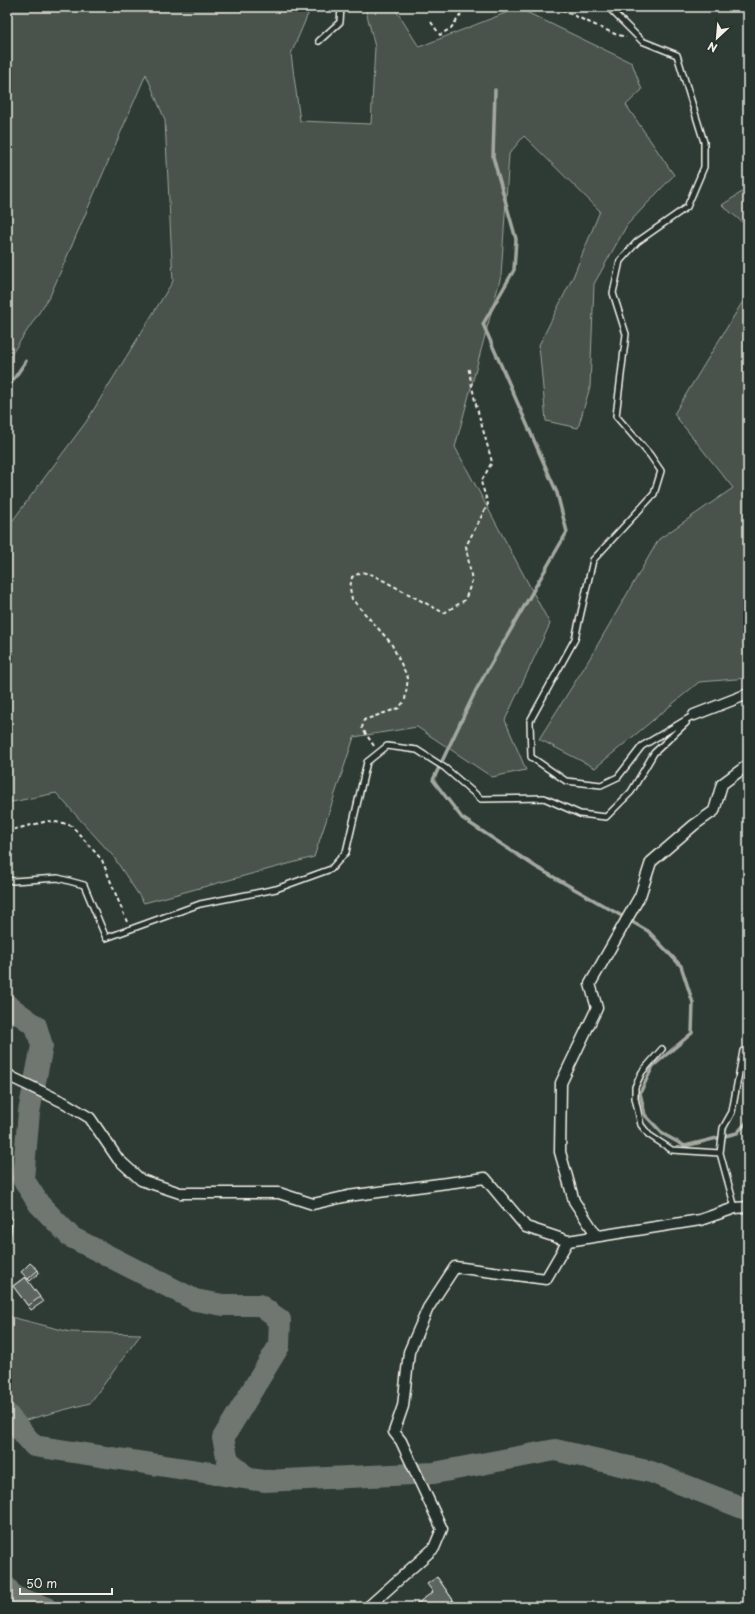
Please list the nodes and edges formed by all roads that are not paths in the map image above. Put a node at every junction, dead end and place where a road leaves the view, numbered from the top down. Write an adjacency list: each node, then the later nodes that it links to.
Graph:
1 (342, 7): 3 (lane)
2 (608, 7): 5 (lane)
3 (319, 41)
4 (748, 694): 5 (street)
5 (694, 715): 7 (lane)
6 (748, 767): 16 (street)
7 (7, 879)
8 (662, 1049): 11 (lane)
9 (743, 1051): 11 (lane)
10 (9, 1075): 17 (street)
11 (720, 1153): 13 (lane)
12 (748, 1207): 13 (street)
13 (735, 1208): 16 (street)
14 (7, 1218): 15 (lane)
15 (7, 1234)
16 (597, 1236): 17 (street)
17 (568, 1241): 18 (street)
18 (368, 1607)

